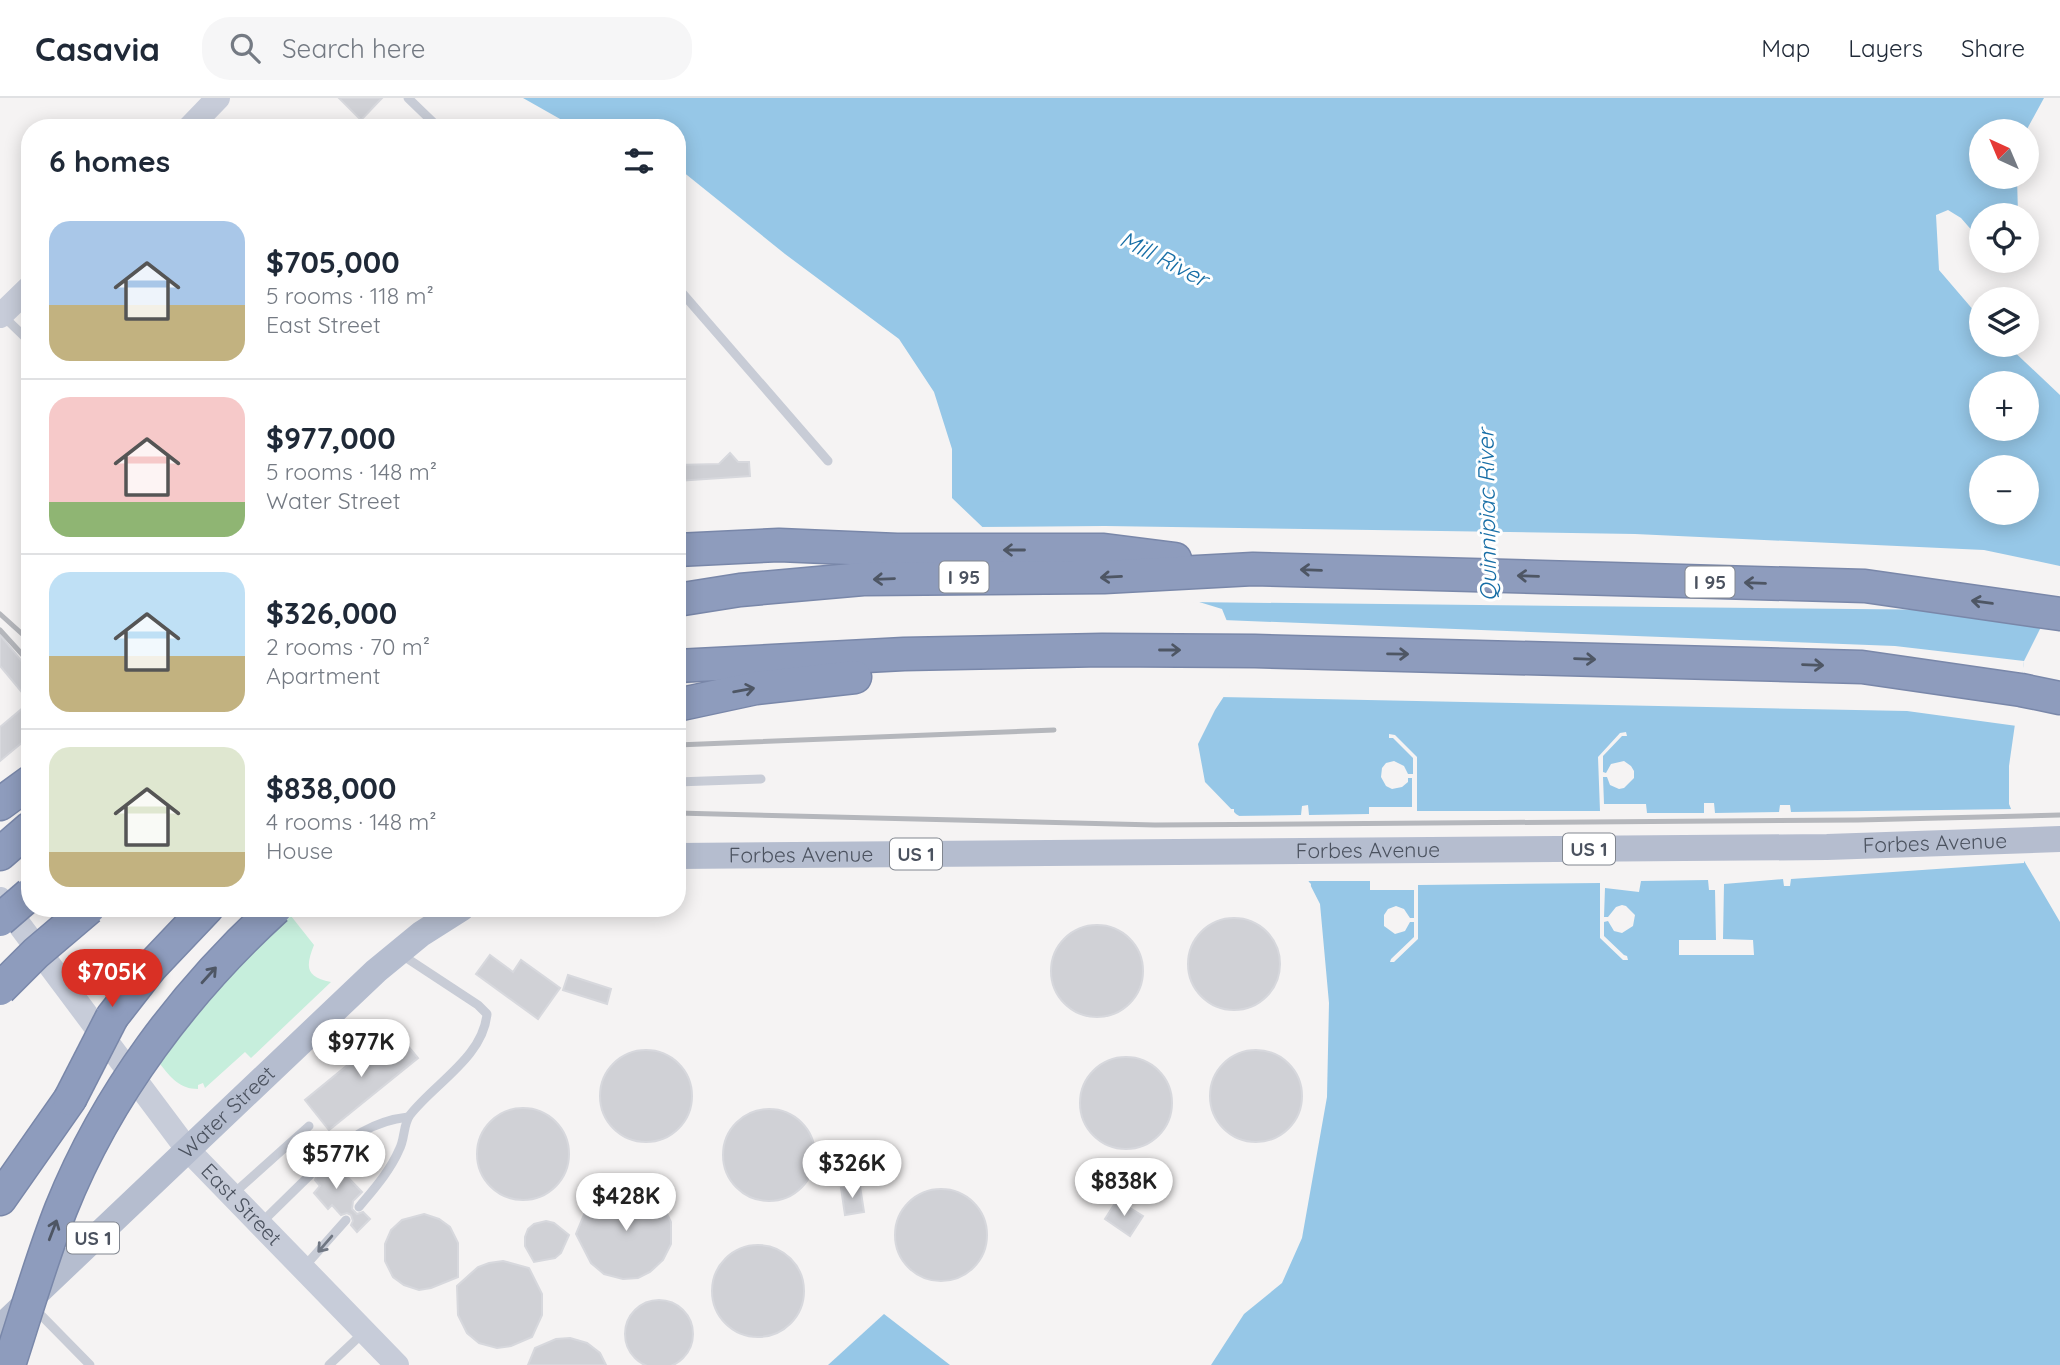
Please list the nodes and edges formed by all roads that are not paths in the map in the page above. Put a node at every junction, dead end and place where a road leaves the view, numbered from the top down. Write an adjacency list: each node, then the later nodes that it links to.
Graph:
1 (218, 98): 3 (main road)
2 (408, 98): 4 (lane)
3 (197, 119)
4 (430, 119)
5 (21, 296): 7 (main road)
6 (686, 297): 9 (lane)
7 (1, 316): 8 (lane)
8 (21, 334)
9 (828, 461)
10 (686, 550): 11 (highway)
11 (898, 550): 12 (highway); 13 (highway, one-way to 11)
12 (686, 564)
13 (1253, 569): 14 (highway, I 95, one-way to 14); 15 (highway, I 95, one-way to 13)
14 (686, 599)
15 (2060, 614)
16 (1102, 650): 17 (highway); 18 (highway, one-way to 18); 19 (highway, one-way to 16)
17 (686, 666)
18 (2060, 698)
19 (686, 703)
20 (761, 779): 21 (lane)
21 (686, 782)
22 (21, 789): 23 (highway)
23 (0, 804)
24 (21, 836): 26 (highway)
25 (2060, 839): 27 (main road, Forbes Avenue / US 1)
26 (0, 854)
27 (686, 856)
28 (0, 899): 40 (main road, East Street)
29 (21, 902): 34 (highway, bridge)
30 (79, 917): 36 (highway, bridge)
31 (199, 917): 37 (highway, bridge)
32 (267, 917): 53 (highway, one-way to 32, bridge)
33 (447, 917): 35 (main road, Water Street / US 1)
34 (0, 920)
35 (398, 952): 38 (lane); 40 (main road, Water Street / US 1)
36 (0, 989)
37 (65, 1093): 42 (highway); 45 (highway)
38 (408, 1117): 41 (lane); 46 (lane)
39 (309, 1126): 44 (lane)
40 (187, 1149): 44 (main road, East Street); 50 (main road, Water Street / US 1)
41 (323, 1162)
42 (0, 1174)
43 (310, 1175): 48 (lane)
44 (232, 1195): 48 (main road, East Street)
45 (0, 1199)
46 (359, 1207)
47 (346, 1220): 49 (lane, one-way to 49)
48 (260, 1223): 49 (main road, East Street)
49 (303, 1268): 52 (main road, East Street)
50 (27, 1301): 51 (main road, Water Street / US 1); 54 (lane)
51 (0, 1328)
52 (365, 1332): 55 (lane); 56 (main road, East Street)
53 (9, 1365)
54 (90, 1365)
55 (329, 1365)
56 (397, 1365)

